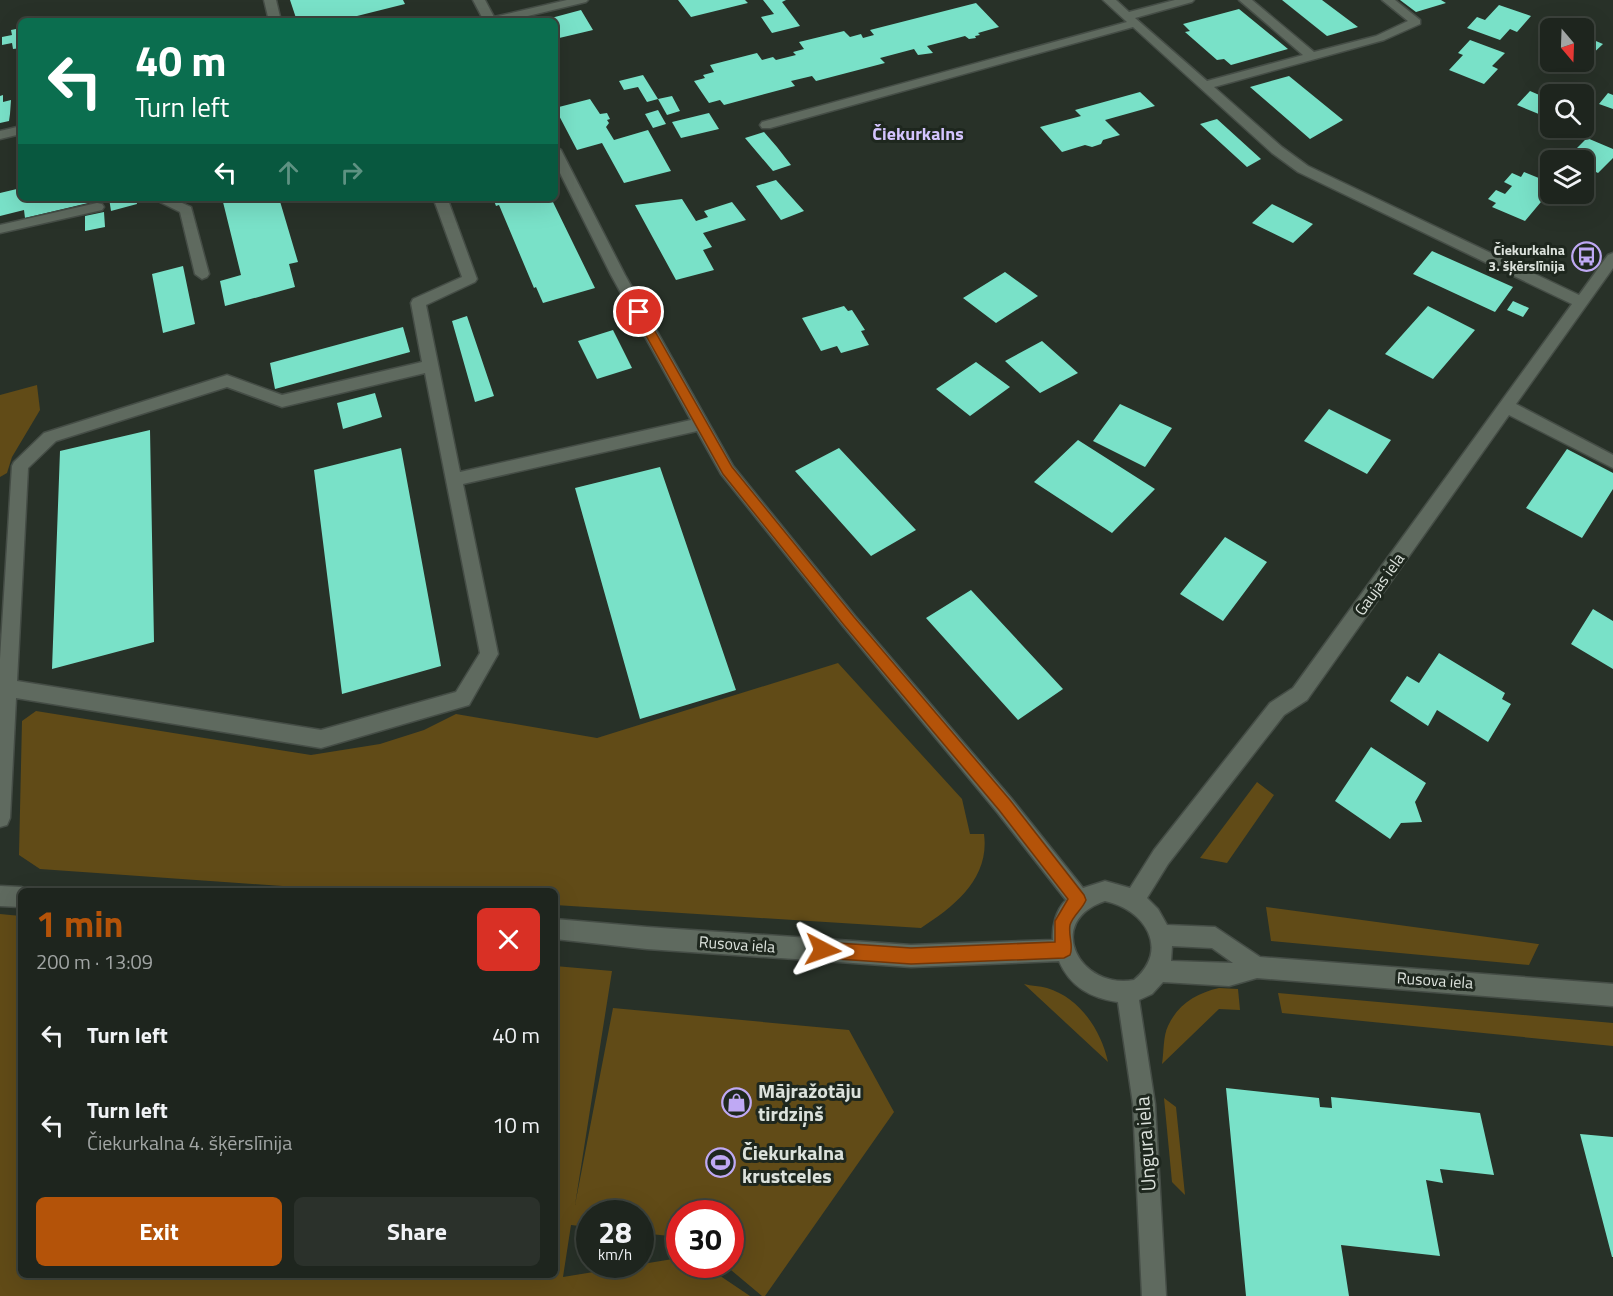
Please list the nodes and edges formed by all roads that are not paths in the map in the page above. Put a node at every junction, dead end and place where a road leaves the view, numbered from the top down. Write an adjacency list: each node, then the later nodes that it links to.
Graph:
1 (270, 0): 9 (street)
2 (465, 0): 8 (street)
3 (582, 0): 11 (street)
4 (1109, 0): 12 (street)
5 (1188, 0): 12 (street)
6 (1245, 0): 13 (street)
7 (1388, 0): 13 (street)
8 (479, 1): 10 (street)
9 (274, 18)
10 (489, 18)
11 (504, 18)
12 (1132, 20): 14 (street); 15 (street)
13 (1312, 57): 14 (street)
14 (1204, 86): 25 (street)
15 (766, 125)
16 (18, 131): 17 (street)
17 (0, 135)
18 (558, 156): 28 (street)
19 (166, 201): 24 (street)
20 (441, 201): 26 (street)
21 (97, 207): 22 (street)
22 (0, 228)
23 (1613, 258): 25 (street, Gaujas iela)
24 (202, 274)
25 (1580, 302): 27 (street, Gaujas iela)
26 (430, 366): 30 (street); 31 (street)
27 (1506, 406): 29 (street); 36 (street, Gaujas iela)
28 (700, 424): 30 (street); 35 (street)
29 (1613, 462)
30 (455, 479): 31 (street)
31 (7, 688): 32 (street)
32 (0, 818)
33 (0, 896): 34 (street)
34 (18, 897)
35 (1079, 900): 36 (street); 39 (street)
36 (1134, 900): 38 (street)
37 (558, 929): 39 (street, Rusova iela)
38 (1161, 935): 40 (street); 41 (street)
39 (1064, 950): 42 (street)
40 (1257, 967): 41 (street, Rusova iela); 43 (street, Rusova iela)
41 (1158, 971): 42 (street)
42 (1127, 992): 44 (street, Ungura iela)
43 (1613, 995)
44 (1154, 1296)

